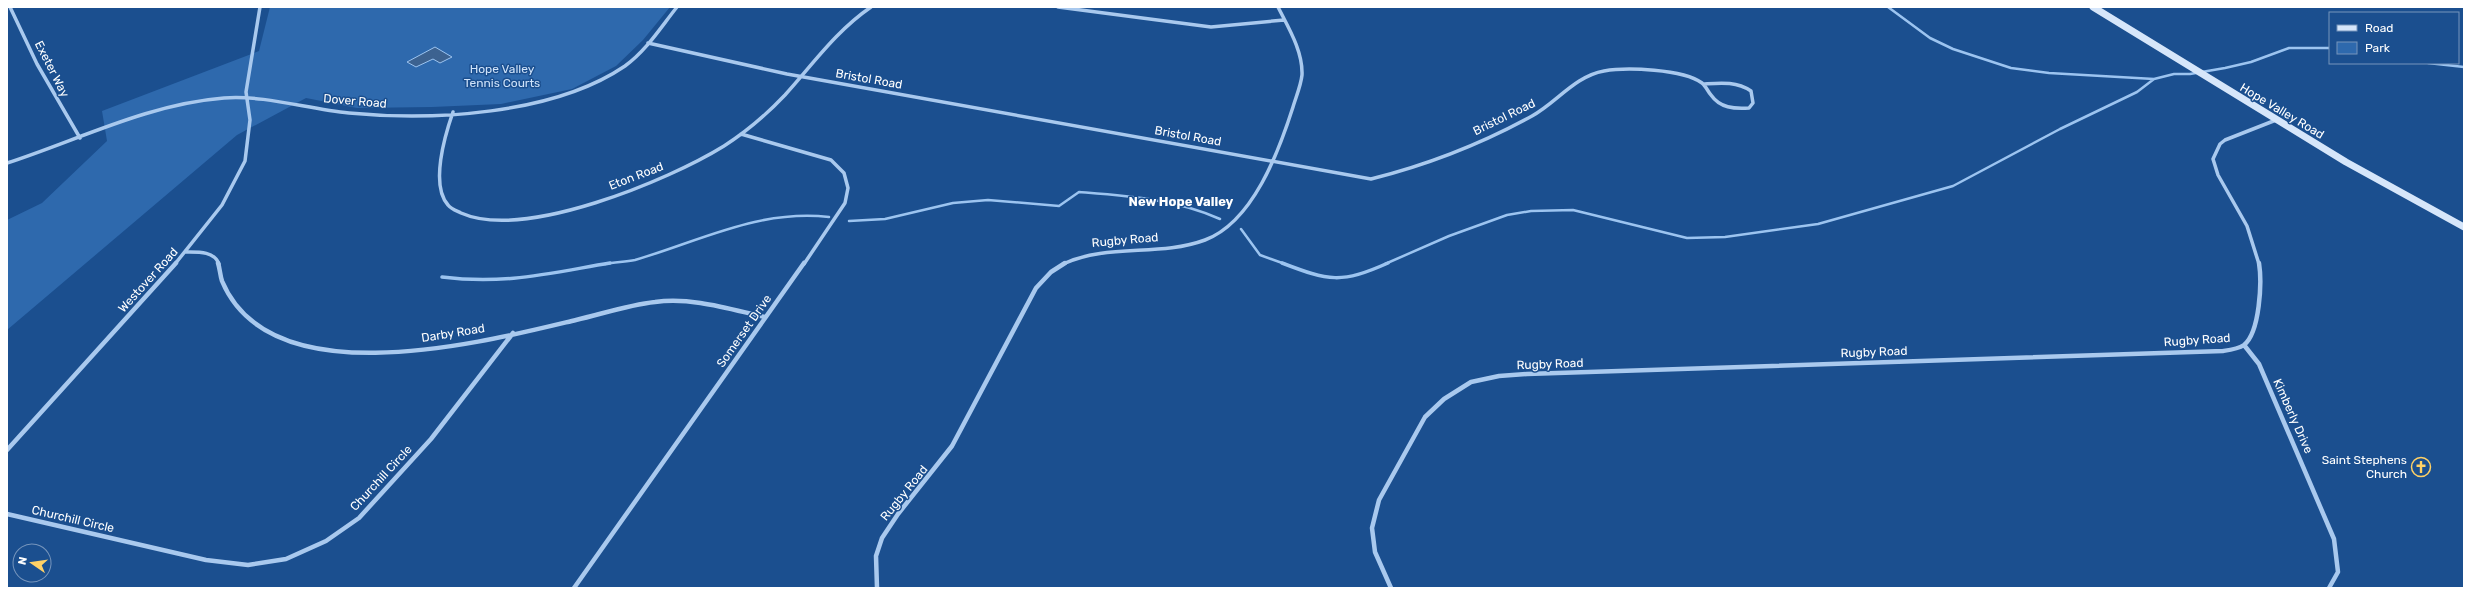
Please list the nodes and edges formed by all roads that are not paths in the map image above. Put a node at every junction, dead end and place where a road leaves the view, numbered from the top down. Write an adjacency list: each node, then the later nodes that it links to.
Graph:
1 (10, 7): 16 (street, Exeter Way)
2 (260, 7): 12 (street, Westover Road)
3 (677, 7): 9 (street, Dover Road)
4 (871, 7): 10 (street, Eton Road)
5 (1058, 7): 8 (street)
6 (1278, 7): 8 (street, Rugby Road)
7 (2093, 7): 14 (main road, Hope Valley Road)
8 (1284, 20): 17 (street, Rugby Road)
9 (648, 43): 10 (street, Bristol Road); 13 (street, Dover Road)
10 (800, 77): 15 (street, Eton Road); 17 (street, Bristol Road)
11 (1704, 84): 11 (street, Bristol Road); 17 (street, Bristol Road)
12 (248, 96): 13 (street, Dover Road); 16 (street, Dover Road); 20 (street, Westover Road)
13 (453, 112): 15 (street, Eton Road)
14 (2276, 120): 19 (main road, Hope Valley Road); 23 (street, Rugby Road)
15 (741, 134): 21 (street, Somerset Drive)
16 (80, 138): 18 (street, Dover Road)
17 (1272, 162): 27 (street, Rugby Road)
18 (7, 163)
19 (2464, 227)
20 (186, 252): 22 (street, Darby Road); 24 (street, Westover Road)
21 (765, 317): 22 (street, Darby Road); 26 (street, Somerset Drive)
22 (513, 333): 25 (street, Churchill Circle)
23 (2244, 345): 28 (street, Rugby Road); 29 (street, Kimberly Drive)
24 (7, 450)
25 (7, 514)
26 (574, 588)
27 (878, 588)
28 (1391, 588)
29 (2329, 588)

